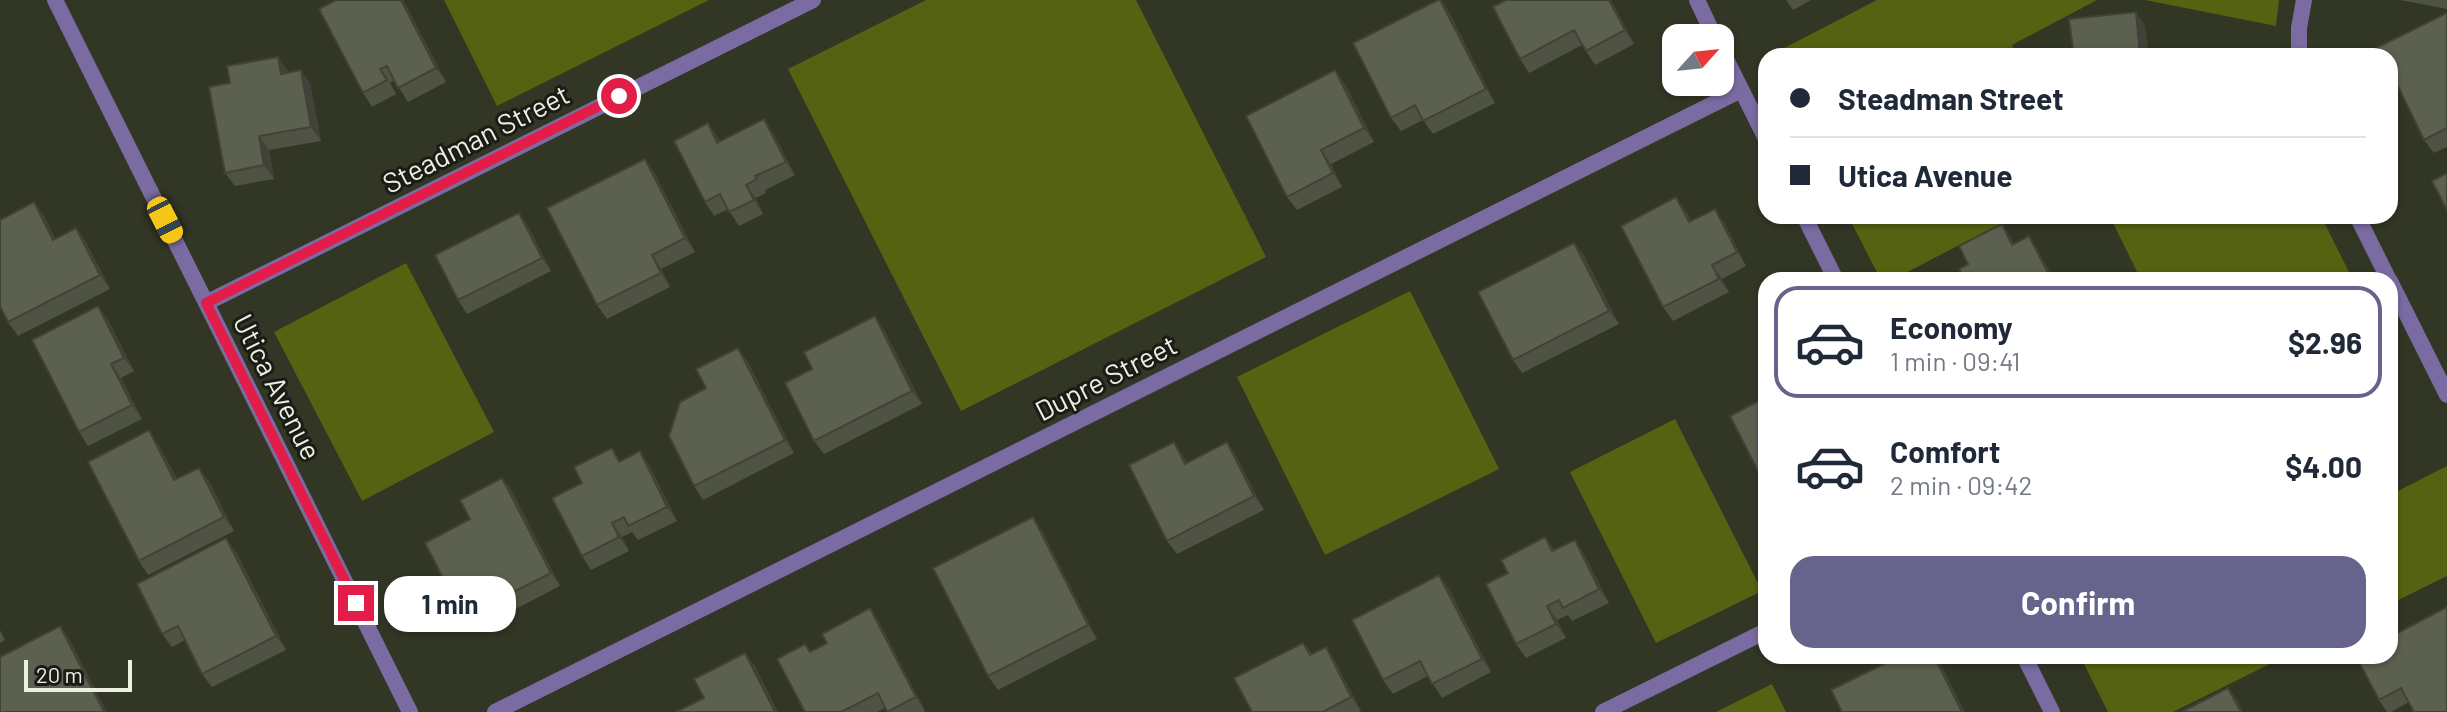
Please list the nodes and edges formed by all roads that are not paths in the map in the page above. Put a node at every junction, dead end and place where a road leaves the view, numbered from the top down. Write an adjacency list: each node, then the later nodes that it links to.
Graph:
1 (55, 0): 15 (street, Utica Avenue)
2 (813, 0): 15 (street, Steadman Street)
3 (1697, 0): 5 (street)
4 (2304, 0): 6 (street)
5 (1708, 24)
6 (2299, 48)
7 (1734, 76): 8 (street)
8 (1741, 90): 9 (street); 20 (street, Dupre Street)
9 (1758, 123)
10 (1808, 224): 12 (street)
11 (2361, 224): 13 (street)
12 (1832, 272)
13 (2385, 272)
14 (2398, 297): 16 (street)
15 (206, 303): 19 (street, Utica Avenue)
16 (2447, 395)
17 (1758, 635): 21 (street)
18 (2028, 664): 22 (street)
19 (410, 712)
20 (495, 712)
21 (1603, 712)
22 (2052, 712)

